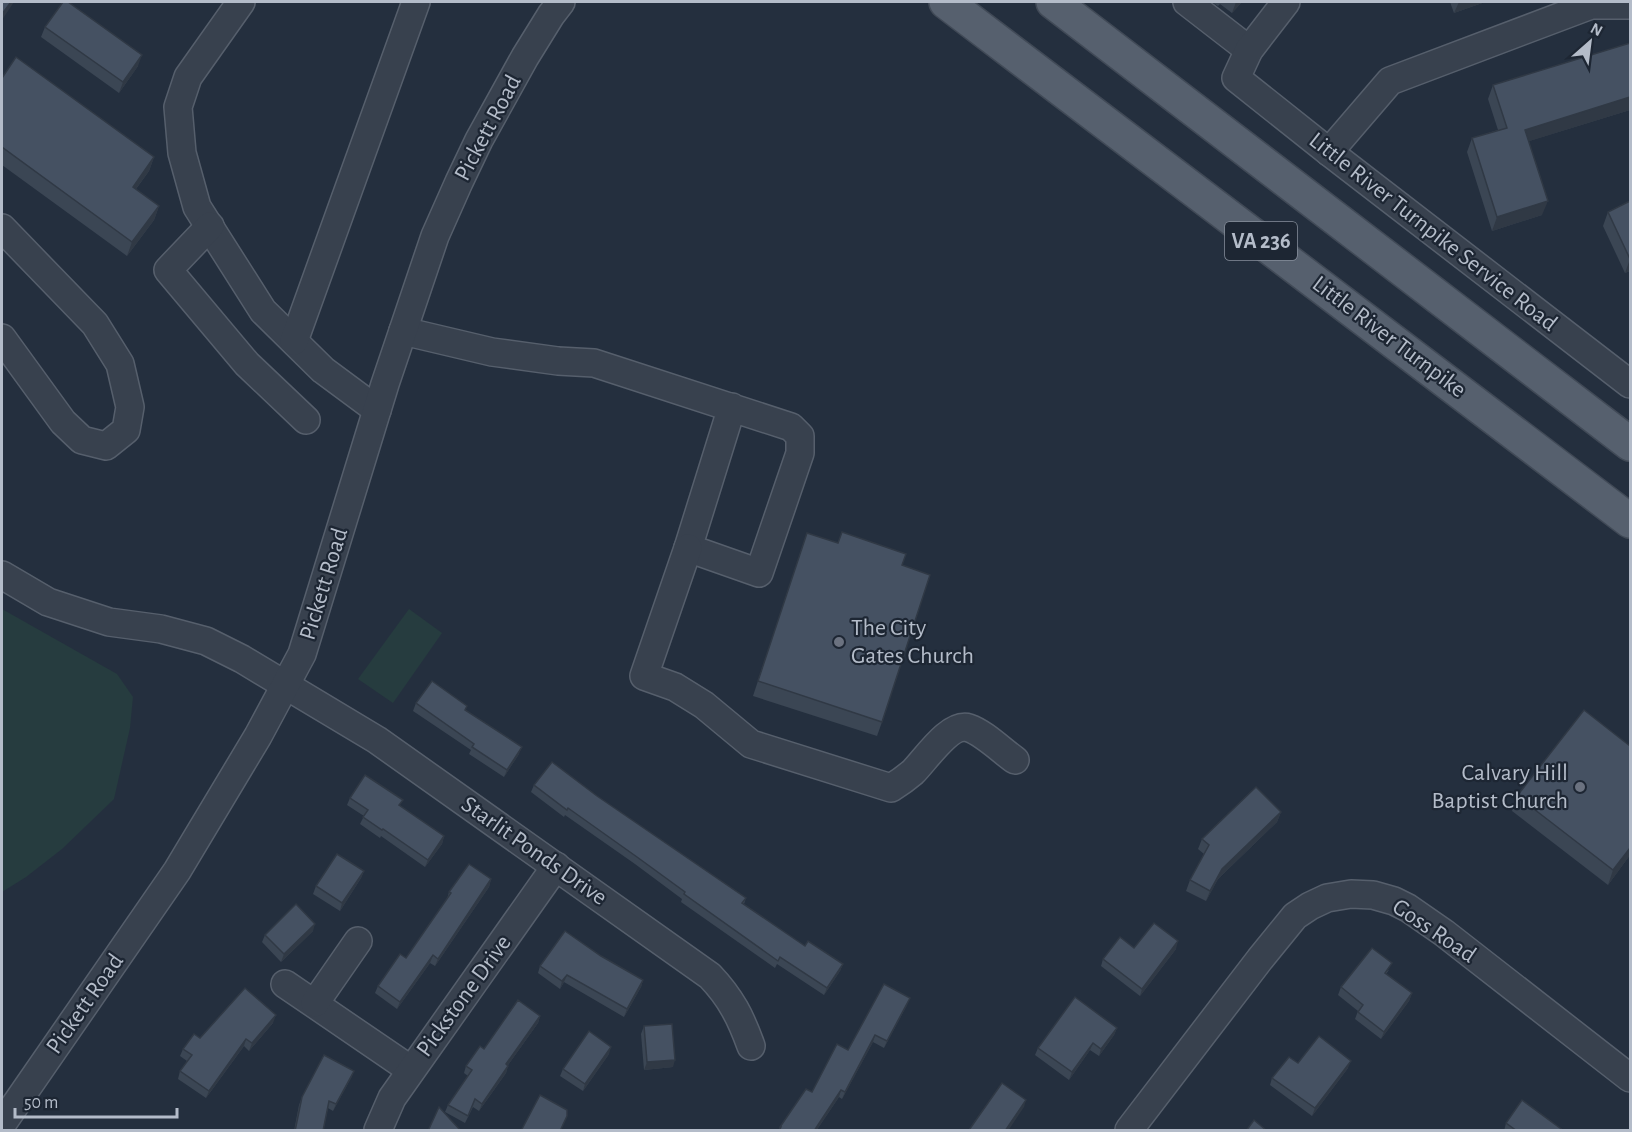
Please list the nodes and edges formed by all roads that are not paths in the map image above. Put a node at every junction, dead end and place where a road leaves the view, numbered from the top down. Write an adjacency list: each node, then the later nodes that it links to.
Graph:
1 (416, 2): 15 (street)
2 (946, 2): 21 (main road, Little River Turnpike / VA 236)
3 (1053, 2): 20 (main road, VA 236)
4 (1187, 2): 9 (street)
5 (1286, 2): 9 (street)
6 (234, 4): 11 (street)
7 (1630, 5): 10 (street)
8 (547, 6): 13 (street, Pickett Road)
9 (1249, 50): 10 (street, Little River Turnpike Service Road)
10 (1329, 152): 16 (street, Little River Turnpike Service Road)
11 (210, 226): 15 (street); 19 (street)
12 (2, 228): 14 (street)
13 (403, 331): 17 (street); 18 (street, Pickett Road)
14 (2, 338)
15 (294, 341): 18 (street)
16 (1630, 384)
17 (732, 407): 22 (street); 22 (street)
18 (377, 410): 24 (street, Pickett Road)
19 (306, 420)
20 (1629, 438)
21 (1630, 521)
22 (688, 548): 25 (street)
23 (2, 575): 24 (street, Starlit Ponds Drive)
24 (286, 685): 26 (street, Starlit Ponds Drive); 33 (street, Pickett Road)
25 (1015, 760)
26 (556, 866): 30 (street, Starlit Ponds Drive); 31 (street, Pickstone Drive)
27 (358, 941): 29 (street)
28 (285, 984): 29 (street)
29 (315, 1003): 31 (street)
30 (751, 1046)
31 (411, 1070): 34 (street, Pickstone Drive)
32 (1630, 1078): 35 (street, Goss Road)
33 (2, 1124)
34 (378, 1131)
35 (1129, 1131)

